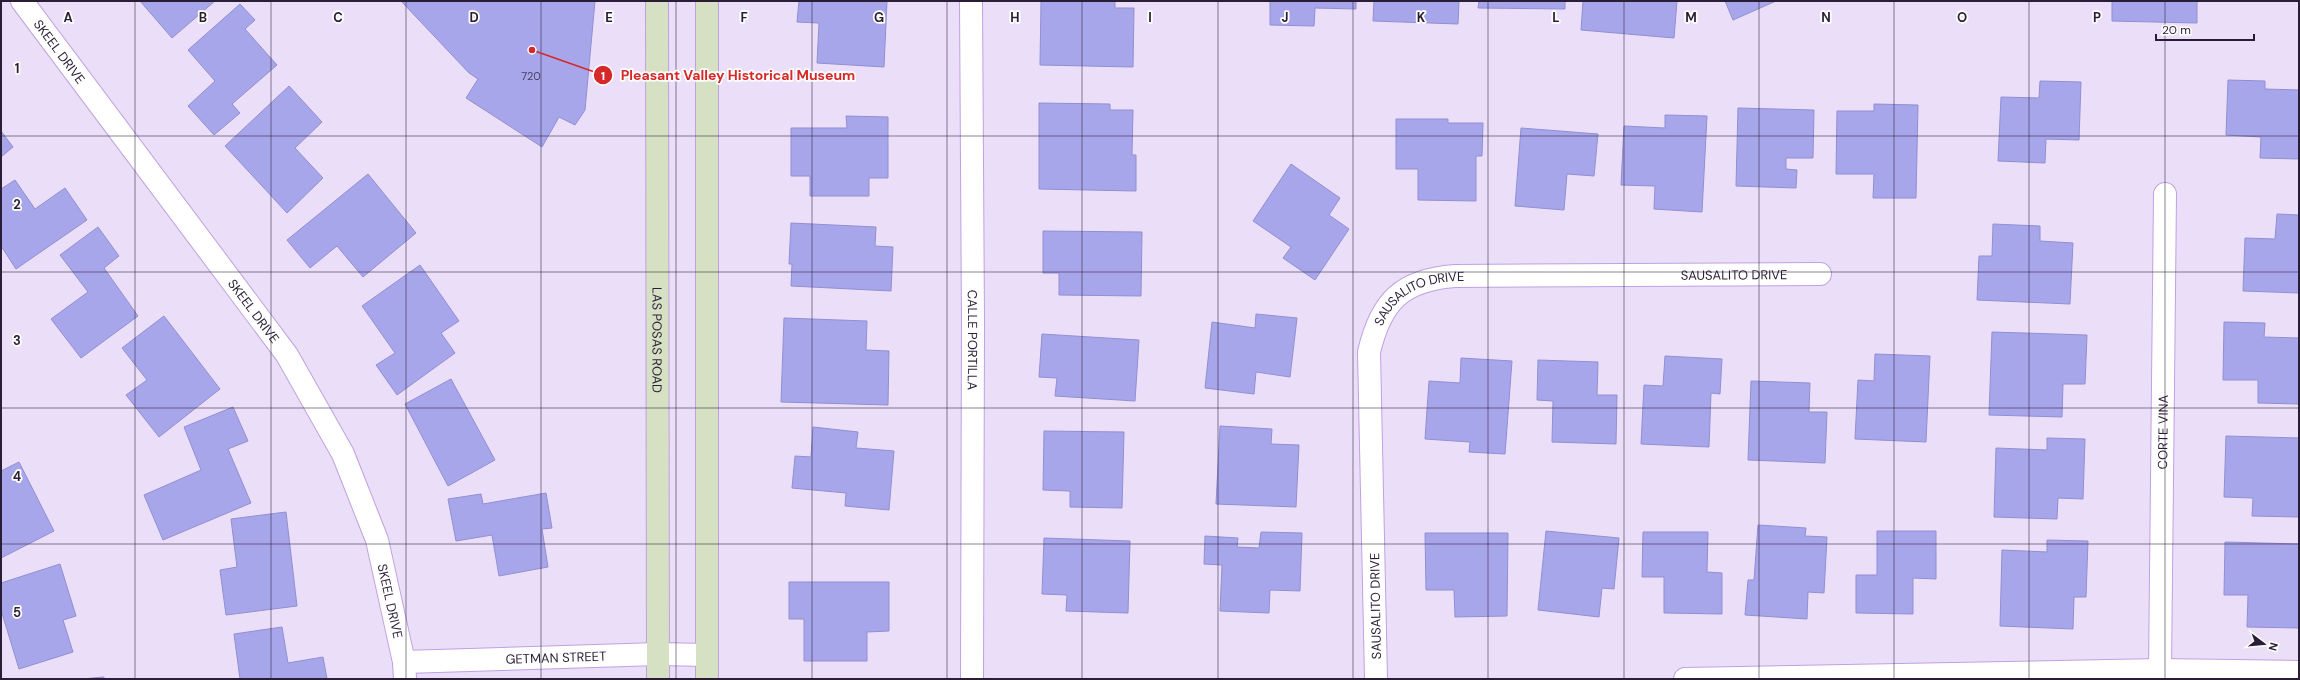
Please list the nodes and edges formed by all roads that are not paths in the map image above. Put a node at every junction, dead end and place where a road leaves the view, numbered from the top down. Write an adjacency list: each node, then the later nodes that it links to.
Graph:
1 (22, 1): 10 (street, SKEEL DRIVE)
2 (657, 1): 7 (main road, LAS POSAS ROAD)
3 (707, 1): 8 (main road)
4 (971, 1): 14 (street, CALLE PORTILLA)
5 (2166, 194): 9 (street, CORTE VINA)
6 (1820, 274): 15 (street, SAUSALITO DRIVE)
7 (658, 654): 8 (street, GETMAN STREET); 10 (street, GETMAN STREET); 12 (main road, LAS POSAS ROAD)
8 (707, 655): 13 (main road)
9 (2160, 670): 11 (street); 16 (street)
10 (404, 671)
11 (2299, 672)
12 (658, 679)
13 (707, 679)
14 (972, 679)
15 (1376, 679)
16 (1685, 679)

